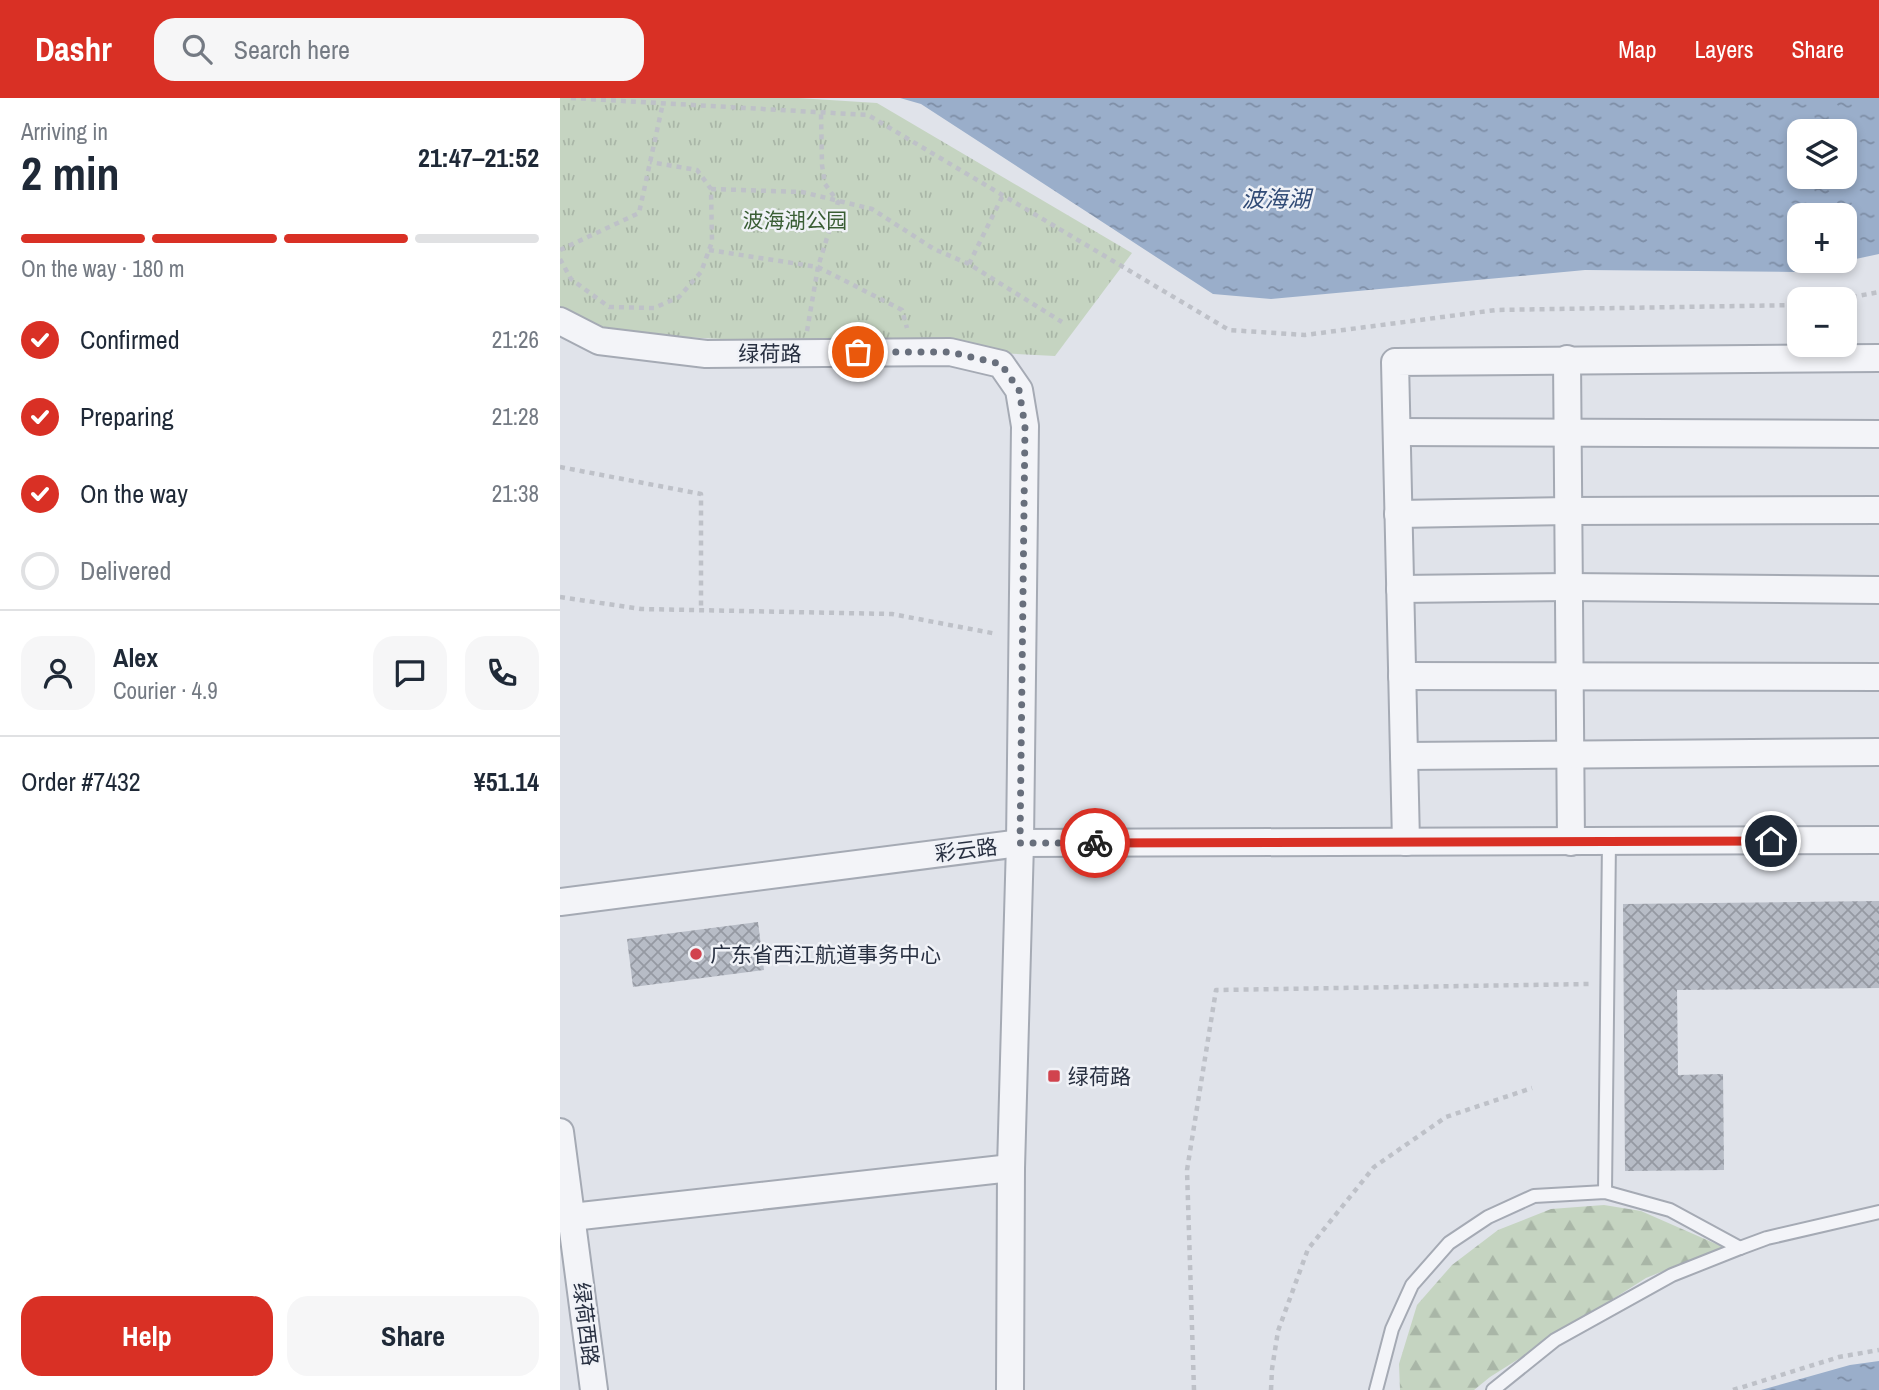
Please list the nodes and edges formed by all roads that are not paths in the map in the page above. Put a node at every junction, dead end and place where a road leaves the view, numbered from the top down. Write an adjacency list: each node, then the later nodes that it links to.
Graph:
1 (560, 321): 23 (street, 绿荷路)
2 (1879, 358): 3 (street)
3 (1567, 359): 4 (street); 5 (street)
4 (1397, 432): 5 (street); 9 (street)
5 (1568, 434): 6 (street); 8 (street)
6 (1879, 434)
7 (1879, 510): 8 (street)
8 (1569, 511): 9 (street); 10 (street)
9 (1398, 514): 11 (street)
10 (1569, 587): 11 (street); 12 (street); 14 (street)
11 (1400, 589): 13 (street)
12 (1879, 590)
13 (1402, 676): 14 (street); 18 (street)
14 (1570, 676): 15 (street); 17 (street)
15 (1879, 677)
16 (1879, 752): 17 (street)
17 (1570, 755): 18 (street); 22 (street)
18 (1404, 756): 21 (street)
19 (1879, 840): 20 (street, 彩云路)
20 (1609, 841): 22 (street, 彩云路); 27 (lane)
21 (1406, 842): 22 (street, 彩云路); 23 (street, 彩云路)
22 (1571, 842)
23 (1020, 843): 24 (street, 彩云路); 26 (street, 绿荷路)
24 (560, 902)
25 (560, 1132): 29 (street, 绿荷西路)
26 (1012, 1168): 29 (street); 32 (street, 绿荷路)
27 (1605, 1192): 30 (lane); 33 (lane)
28 (1879, 1212): 30 (lane)
29 (572, 1217): 31 (street, 绿荷西路)
30 (1740, 1248): 34 (lane)
31 (594, 1390)
32 (1010, 1390)
33 (1376, 1390)
34 (1493, 1390)

